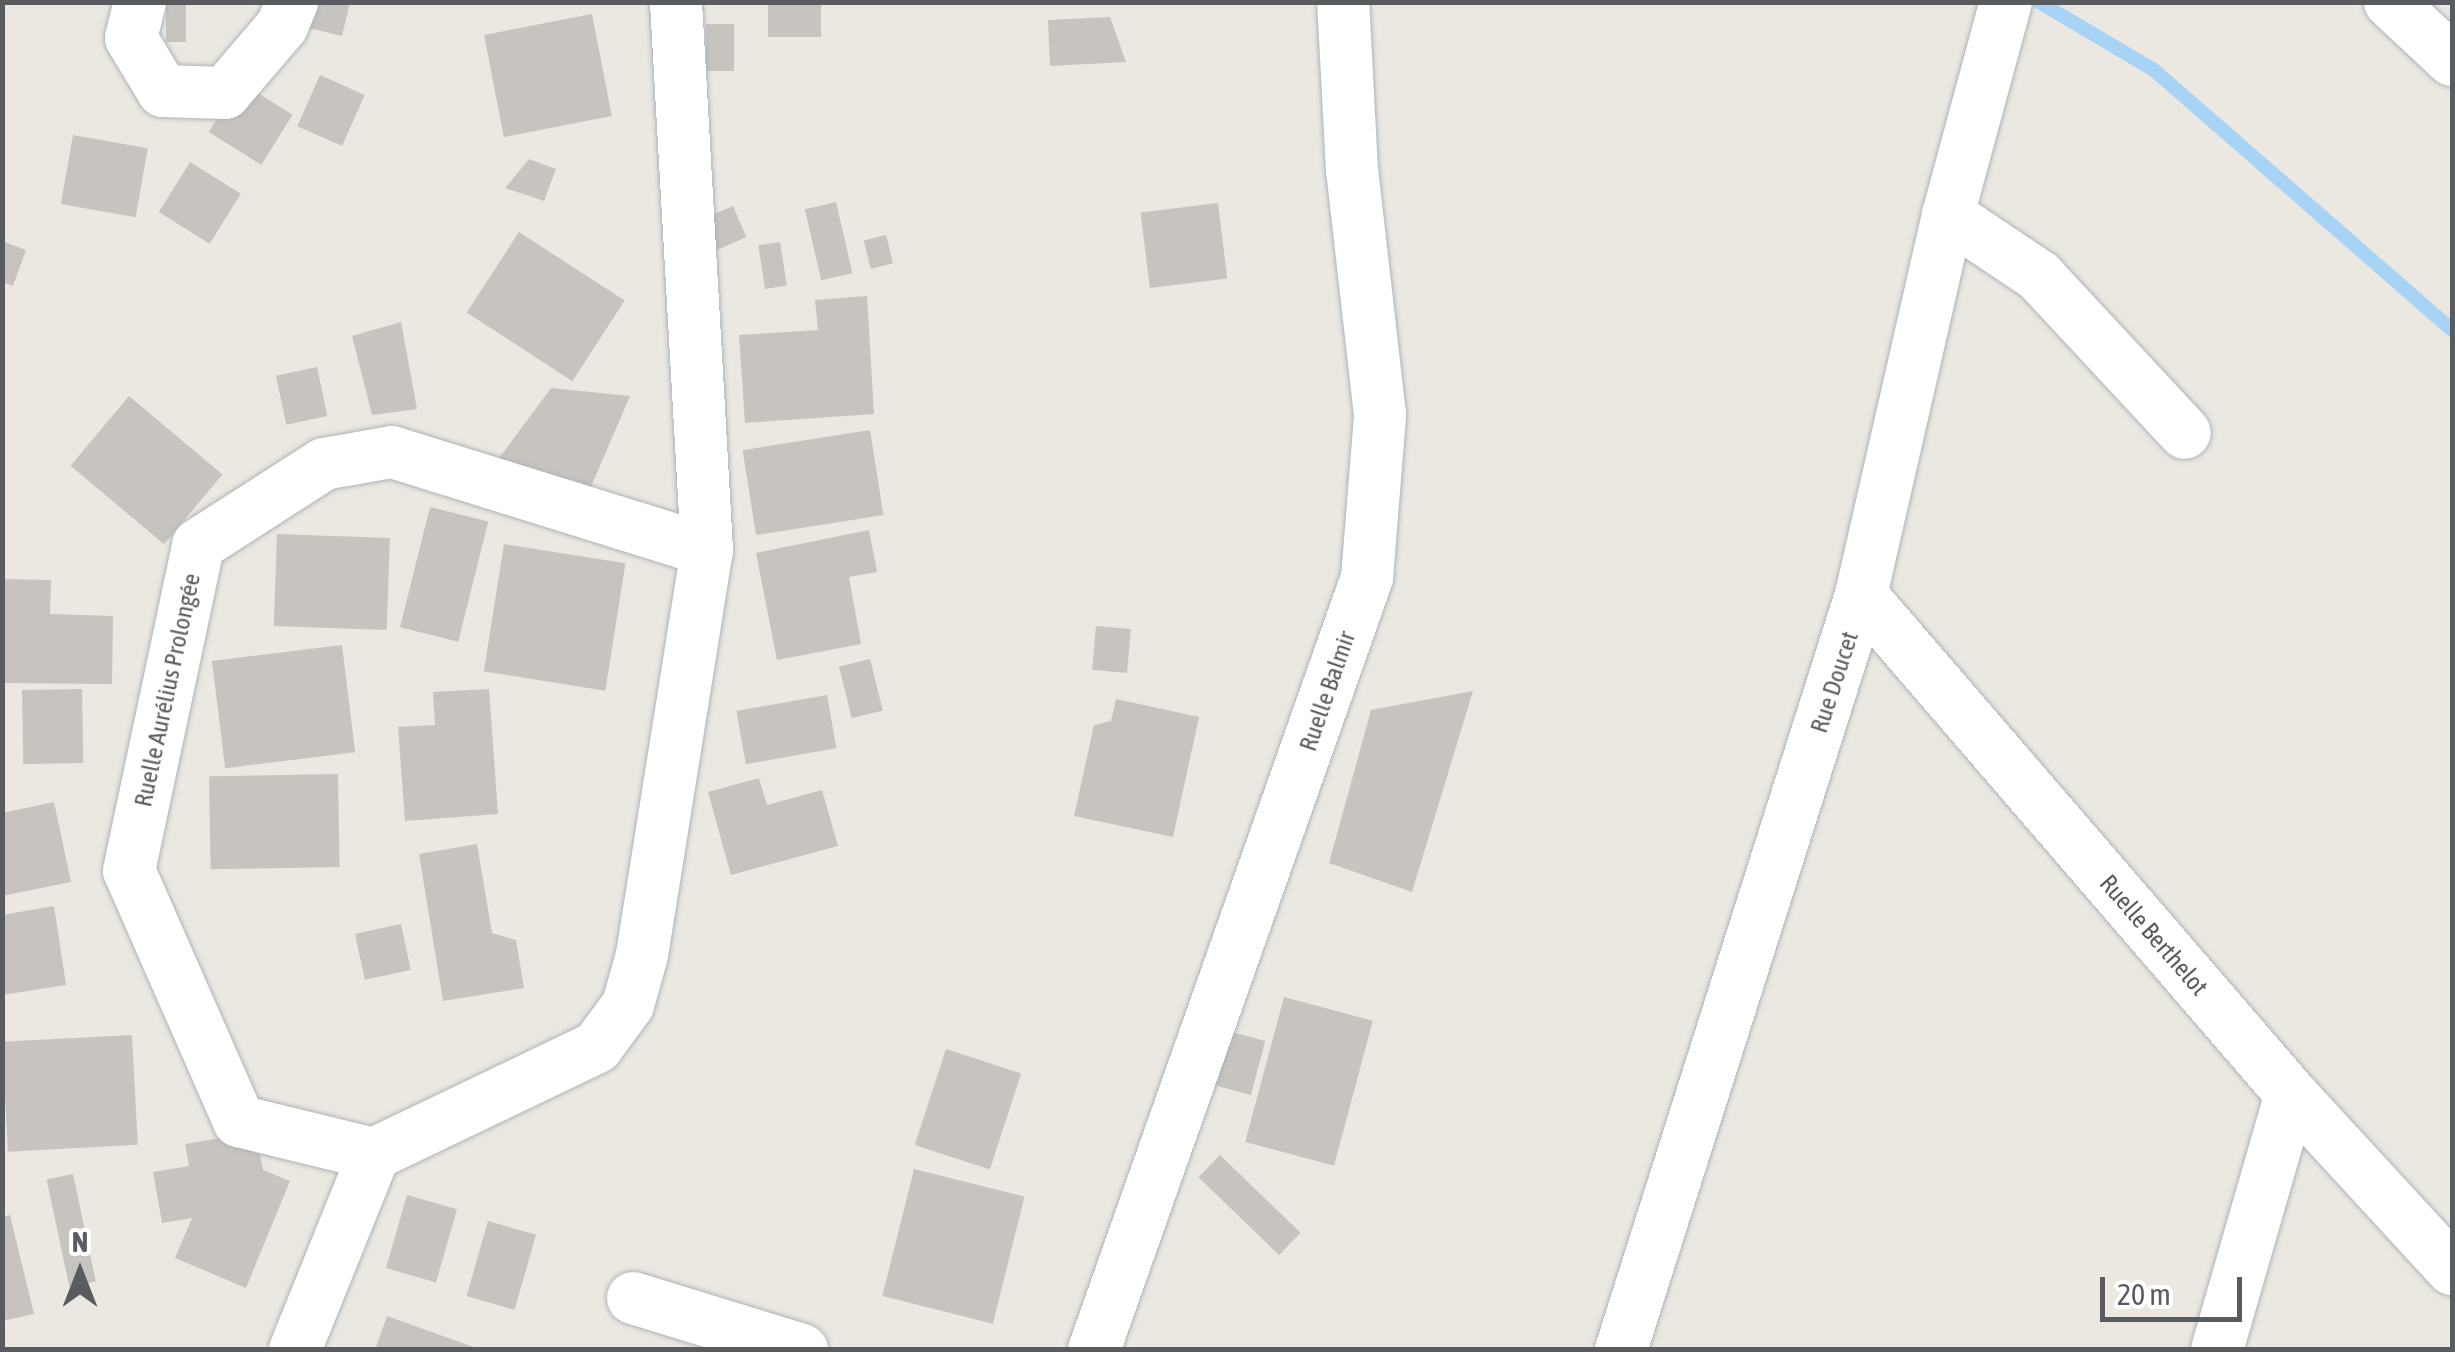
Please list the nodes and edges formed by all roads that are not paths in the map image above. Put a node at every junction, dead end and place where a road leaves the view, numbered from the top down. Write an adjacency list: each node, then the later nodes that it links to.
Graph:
1 (292, 2): 6 (street)
2 (676, 2): 10 (street)
3 (1344, 2): 18 (street, Ruelle Balmir)
4 (2006, 2): 8 (street, Rue Doucet)
5 (2390, 2): 7 (street)
6 (136, 20)
7 (2452, 60)
8 (1948, 215): 9 (street); 11 (street, Rue Doucet)
9 (2185, 433)
10 (707, 550): 13 (street); 13 (street, Ruelle Aurélius Prolongée)
11 (1861, 596): 12 (street, Ruelle Berthelot); 19 (street, Rue Doucet)
12 (2291, 1094): 14 (street, Ruelle Berthelot); 20 (street)
13 (374, 1154): 16 (street)
14 (2452, 1269)
15 (633, 1298): 17 (street)
16 (295, 1350)
17 (802, 1350)
18 (1094, 1350)
19 (1621, 1350)
20 (2218, 1350)

